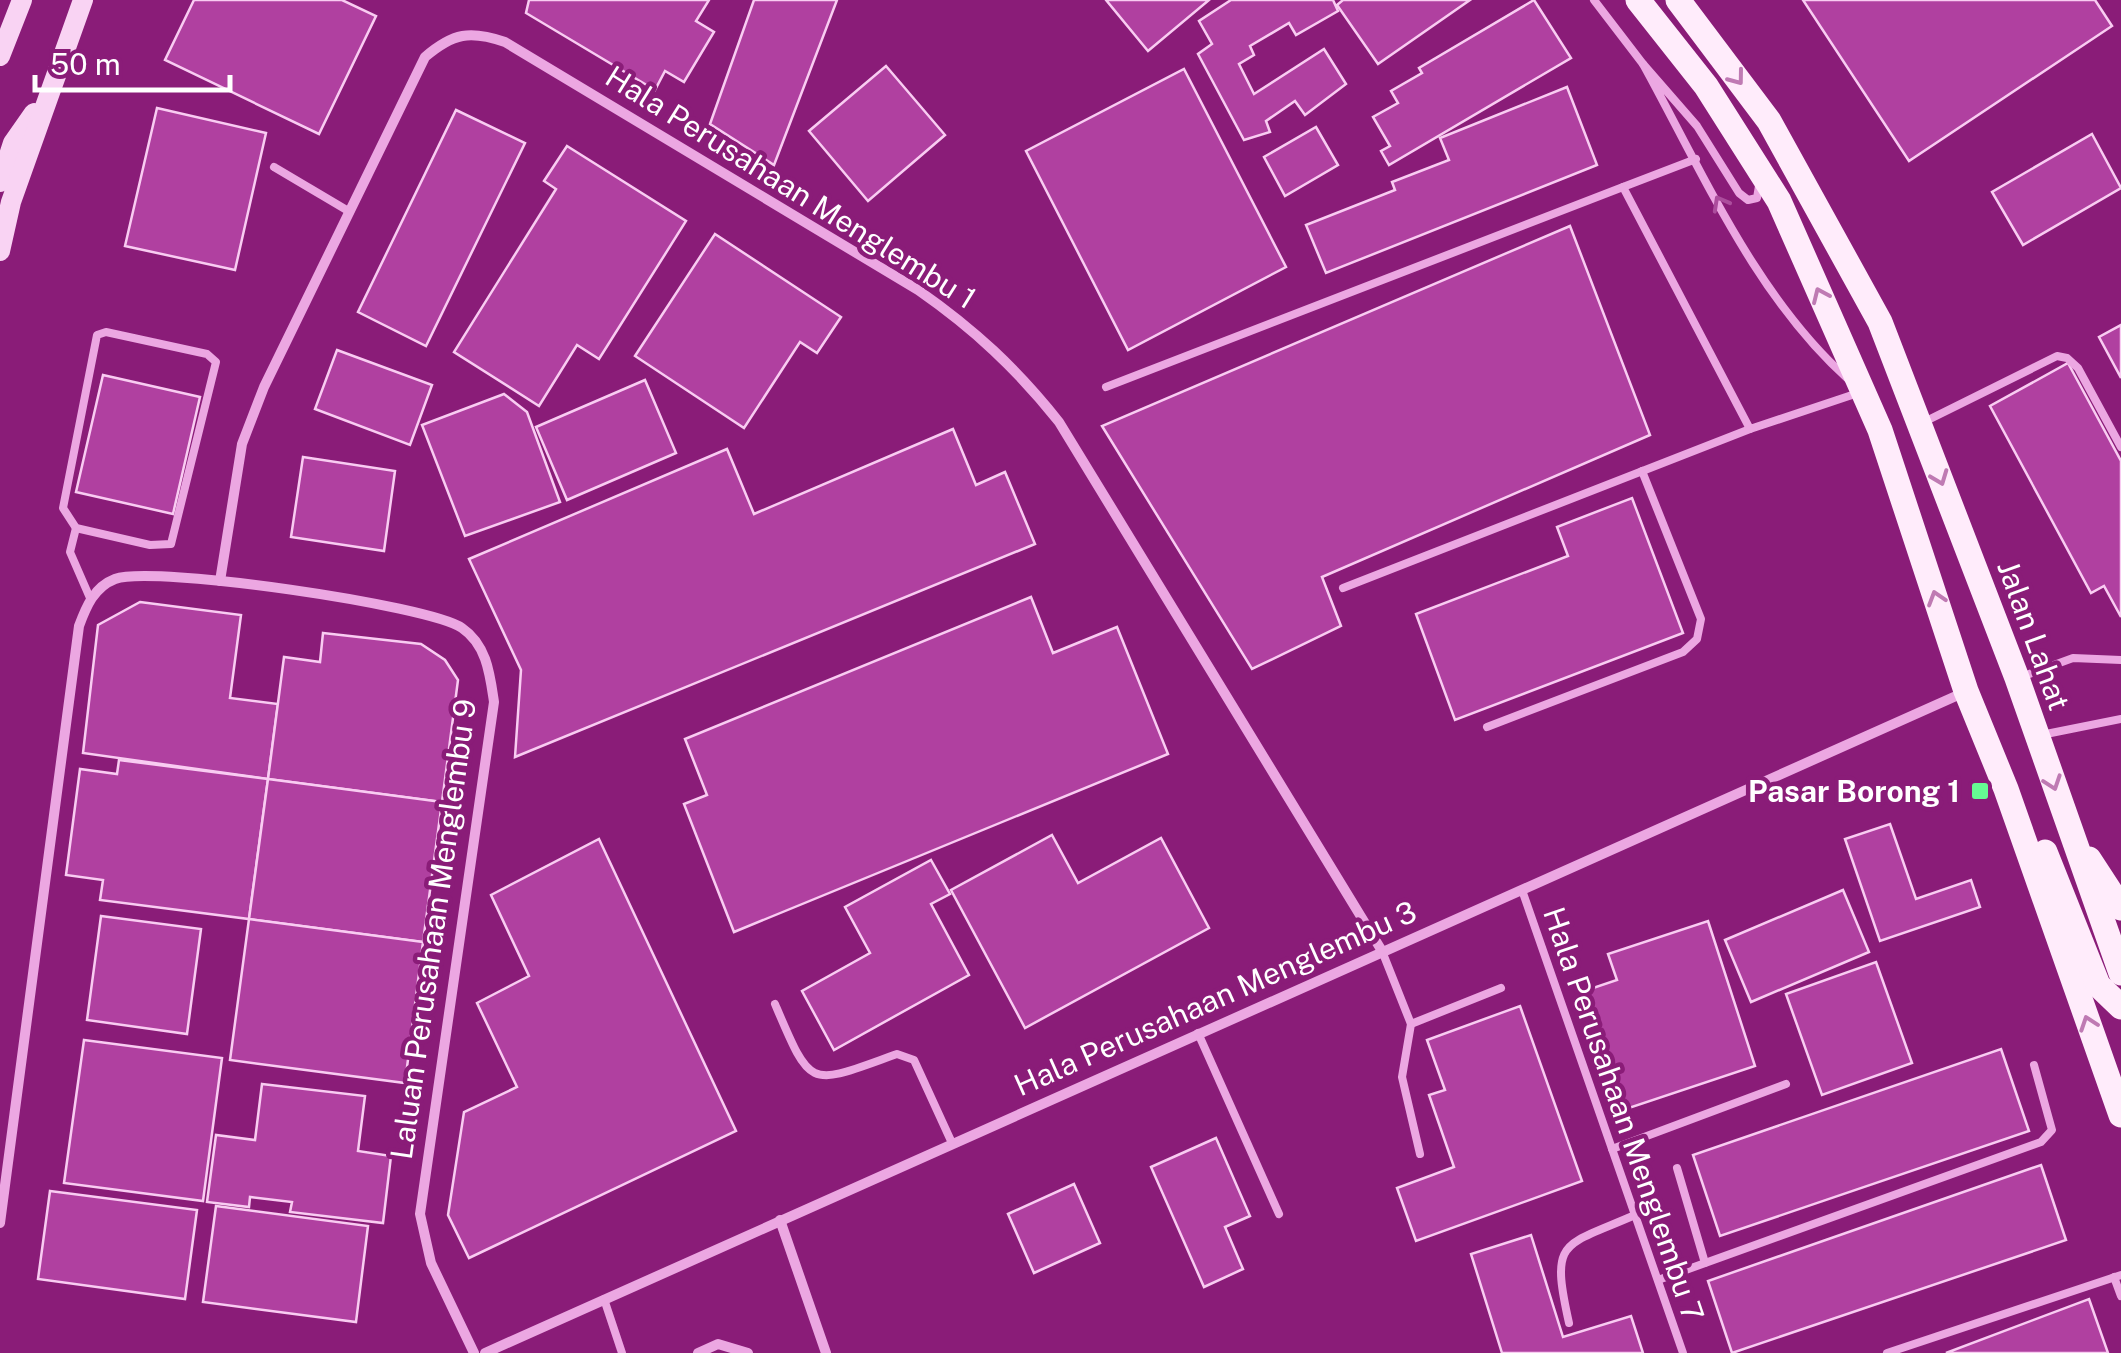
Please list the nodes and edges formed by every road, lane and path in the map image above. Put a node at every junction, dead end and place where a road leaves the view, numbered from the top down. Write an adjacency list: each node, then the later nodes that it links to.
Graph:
1 (22, 0): 6 (main road)
2 (83, 0): 8 (main road)
3 (1594, 0): 7 (lane)
4 (1638, 0): 10 (main road)
5 (1678, 0): 18 (main road, Jalan Lahat, one-way to 18)
6 (0, 56)
7 (1643, 64): 9 (lane); 10 (lane)
8 (52, 86): 12 (main road); 15 (main road)
9 (1696, 159): 13 (lane); 17 (lane, one-way to 9)
10 (1757, 166): 17 (main road, one-way to 10)
11 (274, 167): 14 (lane)
12 (0, 182)
13 (1623, 186): 16 (lane); 19 (lane)
14 (350, 212): 23 (street, Hala Perusahaan Menglembu 1); 35 (street, Hala Perusahaan Menglembu 1)
15 (0, 251)
16 (1106, 388)
17 (1862, 391): 19 (lane); 28 (main road, one-way to 17)
18 (1920, 424): 20 (lane); 27 (main road, Jalan Lahat, one-way to 27)
19 (1750, 430): 21 (lane)
20 (2121, 447)
21 (1642, 472): 24 (lane); 30 (lane)
22 (76, 528): 22 (lane); 25 (lane)
23 (220, 581): 25 (street, Laluan Perusahaan Menglembu 9); 59 (street, Laluan Perusahaan Menglembu 9)
24 (1343, 588)
25 (90, 598): 52 (street)
26 (2121, 660): 27 (lane)
27 (2017, 678): 31 (main road, Jalan Lahat)
28 (1966, 691): 33 (street, Hala Perusahaan Menglembu 3); 39 (main road); 44 (main road, one-way to 28)
29 (2121, 719): 31 (lane)
30 (1487, 727)
31 (2037, 736): 32 (main road, Jalan Lahat, one-way to 32)
32 (2074, 844): 34 (main road); 36 (main road, Jalan Lahat)
33 (1522, 890): 35 (street, Hala Perusahaan Menglembu 3); 46 (lane, Hala Perusahaan Menglembu 7)
34 (2121, 908)
35 (1382, 951): 40 (lane); 41 (street, Hala Perusahaan Menglembu 3)
36 (2121, 973)
37 (1500, 988): 40 (lane)
38 (775, 1004): 45 (lane)
39 (2121, 1007)
40 (1412, 1024): 47 (lane)
41 (1198, 1032): 45 (street, Hala Perusahaan Menglembu 3); 49 (lane)
42 (2034, 1064): 53 (lane)
43 (1786, 1084): 46 (lane)
44 (2121, 1115)
45 (952, 1143): 51 (street, Hala Perusahaan Menglembu 3)
46 (1612, 1149): 50 (lane, Hala Perusahaan Menglembu 7)
47 (1420, 1154)
48 (1677, 1168): 53 (lane)
49 (1279, 1214)
50 (1635, 1215): 55 (lane, Hala Perusahaan Menglembu 7); 58 (lane)
51 (780, 1220): 57 (street, Hala Perusahaan Menglembu 3); 64 (street)
52 (0, 1223)
53 (1705, 1263): 55 (lane)
54 (2117, 1276): 56 (lane); 66 (lane)
55 (1658, 1280): 65 (lane, Hala Perusahaan Menglembu 7)
56 (2121, 1296)
57 (604, 1299): 60 (street, Hala Perusahaan Menglembu 3); 61 (lane)
58 (1570, 1323)
59 (474, 1353)
60 (485, 1353)
61 (622, 1353)
62 (698, 1353): 63 (street)
63 (748, 1353)
64 (826, 1353)
65 (1683, 1353)
66 (1887, 1353)

